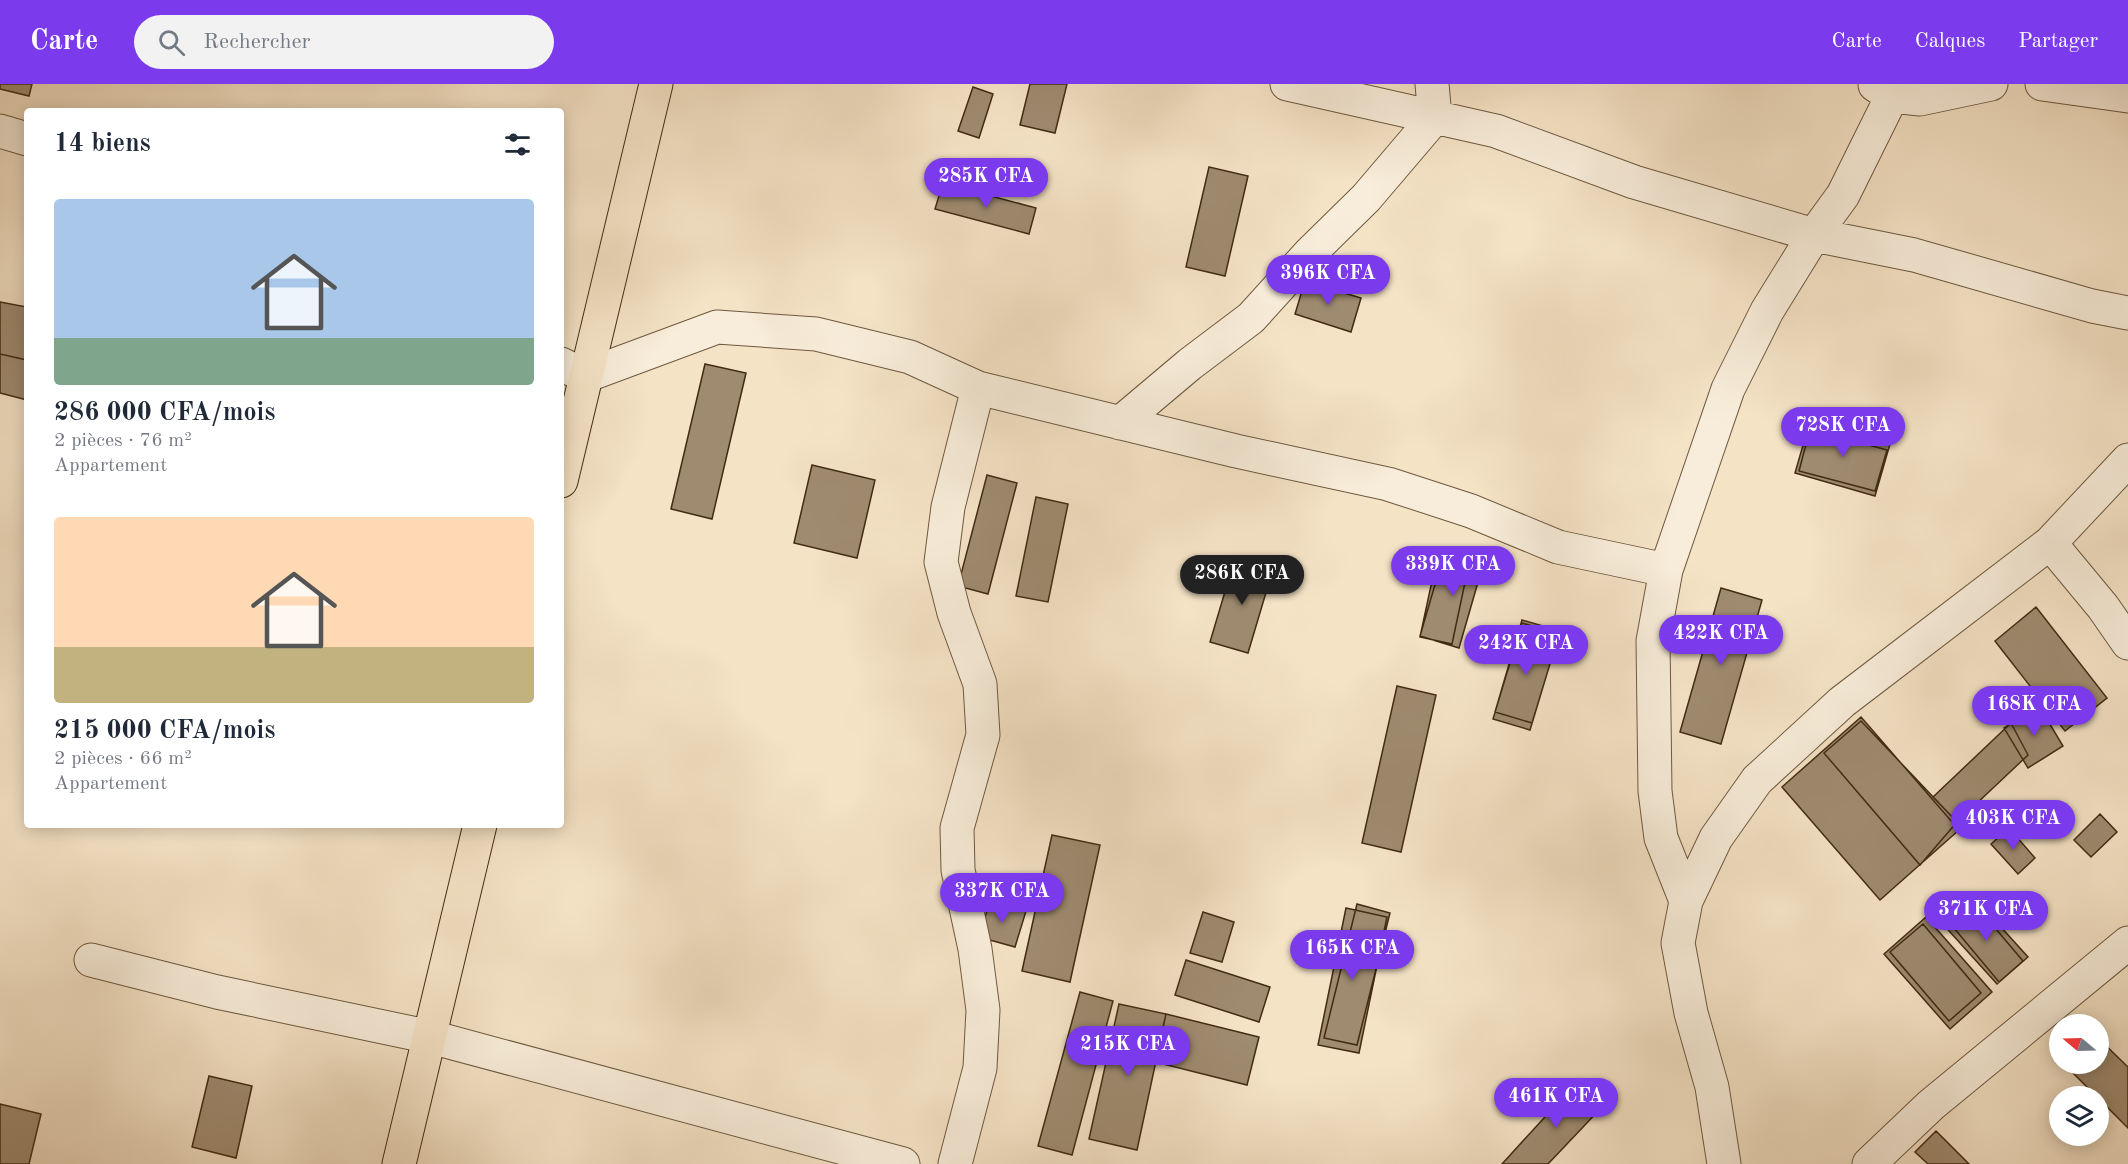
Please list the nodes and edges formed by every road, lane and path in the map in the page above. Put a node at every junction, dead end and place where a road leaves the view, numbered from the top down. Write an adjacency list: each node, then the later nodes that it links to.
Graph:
1 (656, 84): 13 (main road)
2 (1287, 84): 8 (street)
3 (1432, 84): 8 (street)
4 (1991, 84): 6 (street)
5 (2042, 84): 7 (street)
6 (1886, 88): 11 (street)
7 (2128, 96)
8 (1435, 117): 11 (street); 15 (street)
9 (0, 131): 10 (street)
10 (24, 138)
11 (1814, 235): 12 (street); 19 (street)
12 (2128, 313)
13 (573, 370): 14 (street); 16 (main road)
14 (978, 388): 15 (street); 29 (street)
15 (1120, 423): 19 (street)
16 (564, 452)
17 (2128, 460): 18 (street)
18 (2050, 543): 20 (street); 22 (street)
19 (1666, 570): 22 (street)
20 (2128, 643)
21 (479, 828): 25 (main road)
22 (1686, 901): 30 (street)
23 (2128, 944): 31 (street)
24 (91, 960): 25 (street)
25 (431, 1036): 26 (street); 27 (main road)
26 (837, 1154): 28 (street)
27 (399, 1164)
28 (903, 1164)
29 (955, 1164)
30 (1724, 1164)
31 (1869, 1164)

